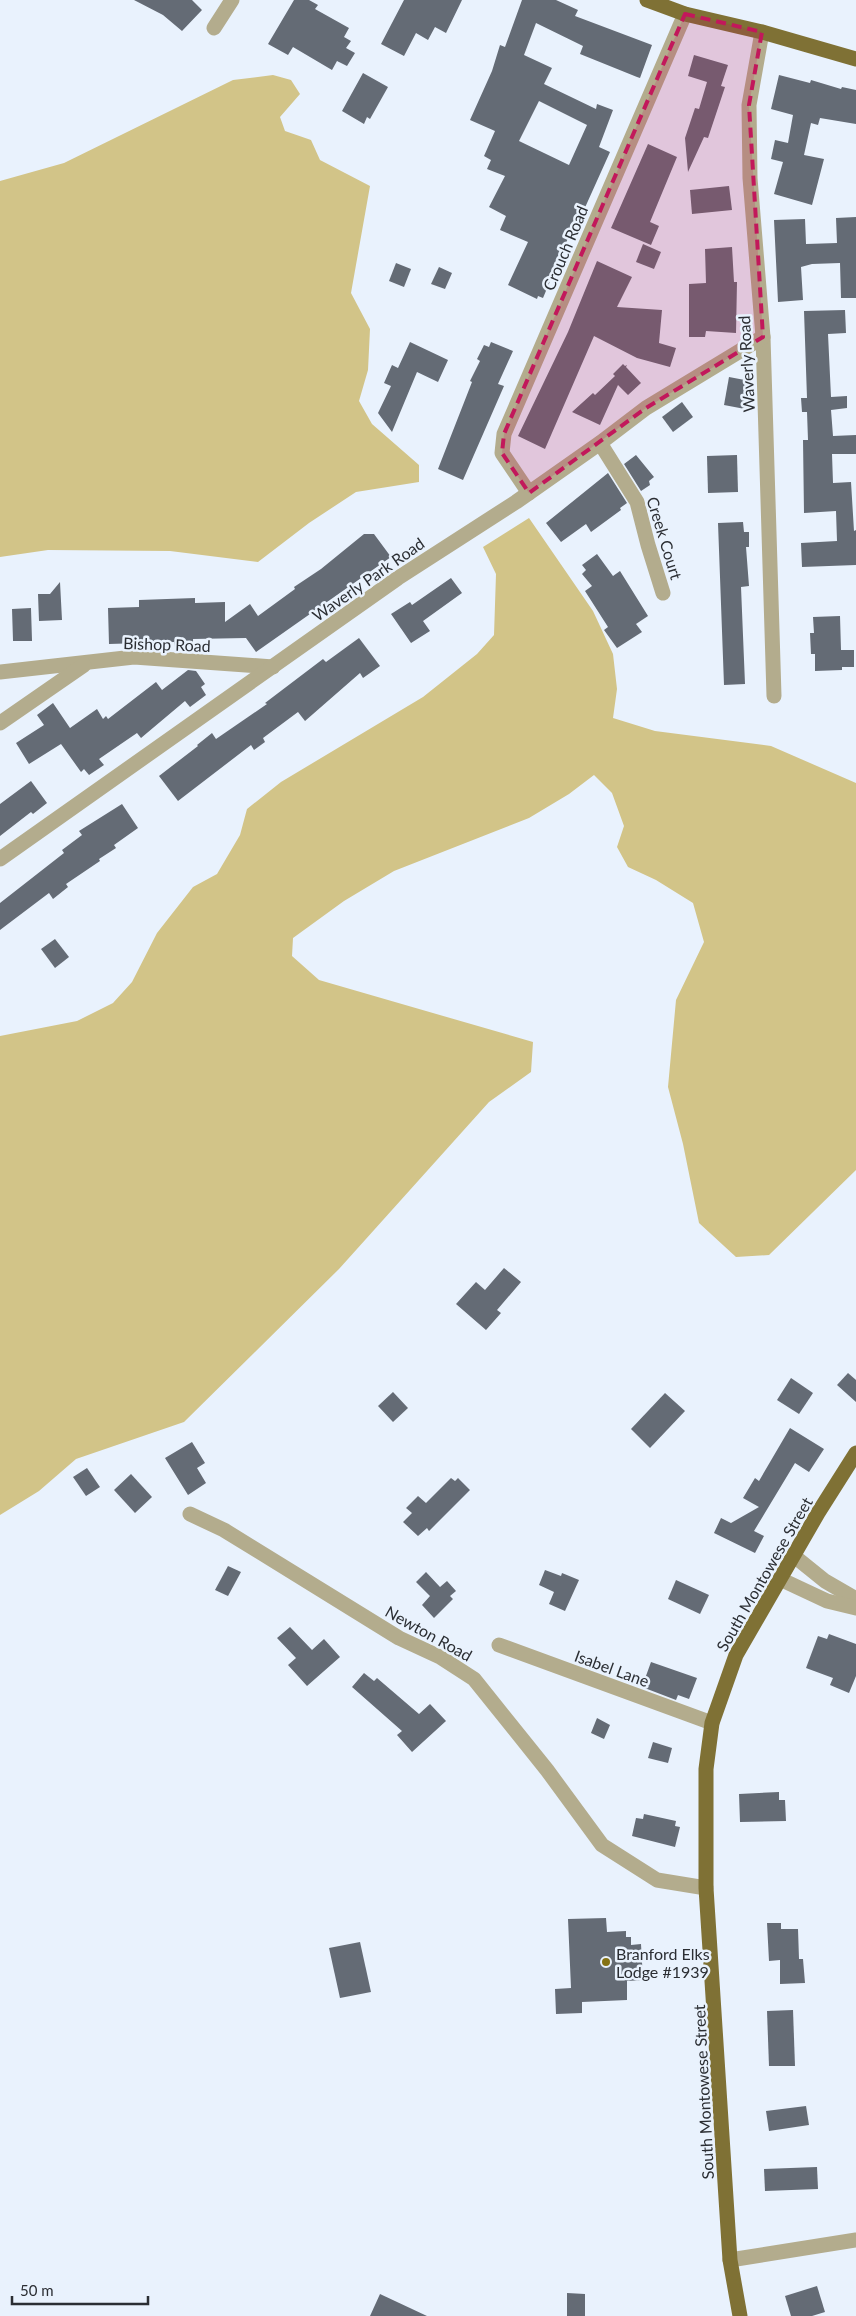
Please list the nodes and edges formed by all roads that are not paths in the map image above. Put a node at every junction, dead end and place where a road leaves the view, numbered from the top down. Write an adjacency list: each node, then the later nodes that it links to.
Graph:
1 (232, 0): 4 (street)
2 (647, 0): 3 (main road)
3 (685, 14): 5 (main road); 9 (street, Crouch Road)
4 (214, 28)
5 (762, 32): 6 (main road); 7 (street, Waverly Road)
6 (856, 59)
7 (763, 337): 8 (street, Waverly Park Road); 14 (street, Waverly Road)
8 (600, 443): 9 (street, Waverly Park Road); 10 (street, Creek Court)
9 (529, 493): 12 (street, Waverly Park Road)
10 (664, 593)
11 (85, 664): 12 (street, Bishop Road); 13 (street, Bishop Road); 15 (street)
12 (272, 667): 16 (street, Waverly Park Road)
13 (0, 672)
14 (774, 696)
15 (0, 723)
16 (0, 859)
17 (856, 1453): 19 (main road, South Montowese Street)
18 (190, 1514): 25 (street, Newton Road)
19 (794, 1556): 20 (main road, South Montowese Street); 21 (street)
20 (780, 1579): 22 (street); 24 (main road, South Montowese Street)
21 (856, 1599)
22 (856, 1608)
23 (499, 1645): 24 (street, Isabel Lane)
24 (712, 1724): 25 (main road, South Montowese Street)
25 (706, 1888): 27 (main road, South Montowese Street)
26 (856, 2240): 27 (street)
27 (730, 2260): 28 (main road, South Montowese Street)
28 (740, 2316)

